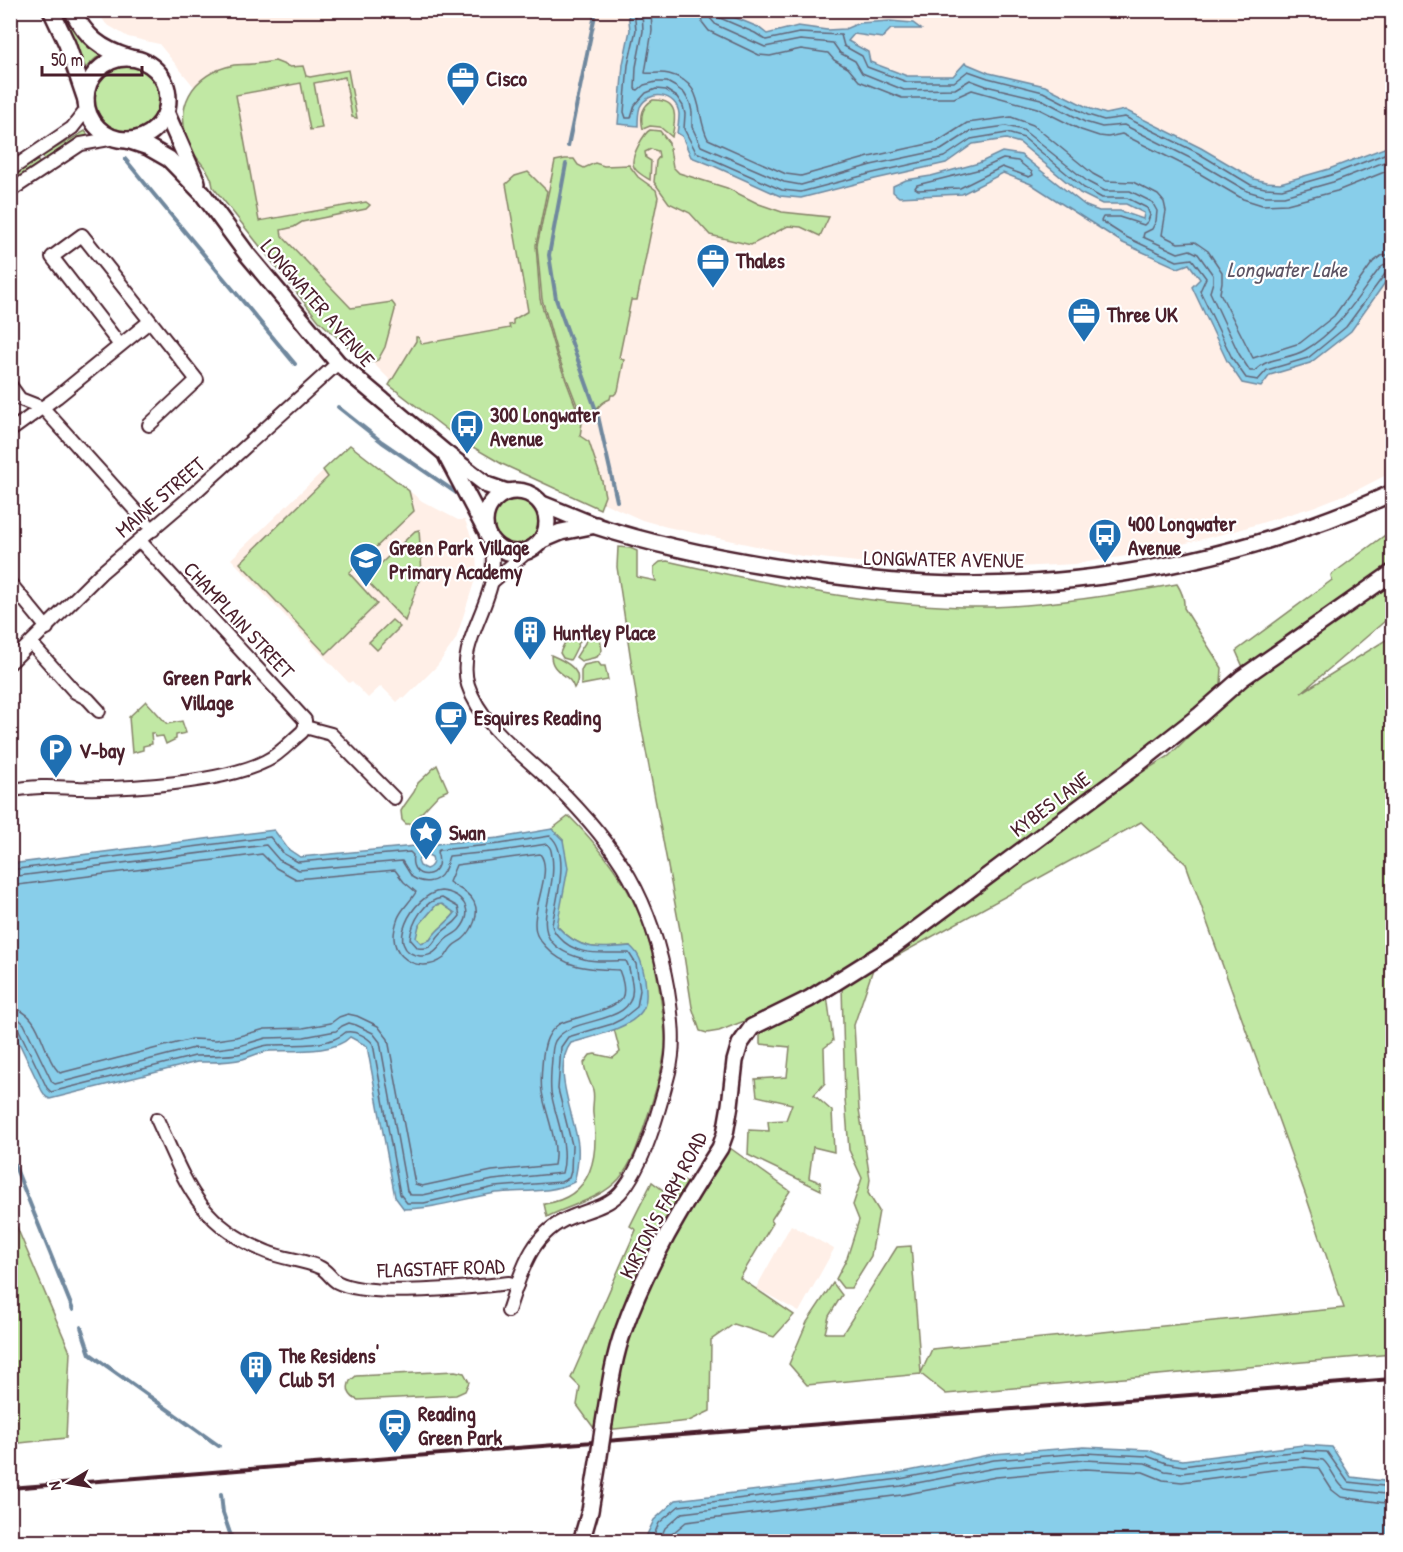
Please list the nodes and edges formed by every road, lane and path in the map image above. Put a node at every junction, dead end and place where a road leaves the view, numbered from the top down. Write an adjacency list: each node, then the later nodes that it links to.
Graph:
1 (51, 10): 4 (street)
2 (72, 10): 3 (street)
3 (134, 59): 4 (street); 5 (street)
4 (87, 105): 6 (street); 7 (street)
5 (166, 112): 6 (street); 9 (street, LONGWATER AVENUE)
6 (121, 139): 8 (street); 9 (street, LONGWATER AVENUE)
7 (10, 170)
8 (10, 191)
9 (201, 193): 12 (street, LONGWATER AVENUE)
10 (149, 322): 11 (street); 11 (street); 15 (street)
11 (120, 345): 14 (street)
12 (338, 363): 17 (street, LONGWATER AVENUE); 23 (street, MAINE STREET)
13 (10, 385): 14 (street)
14 (43, 408): 16 (street); 23 (street)
15 (149, 425)
16 (10, 431)
17 (444, 452): 18 (street, LONGWATER AVENUE); 22 (street, LONGWATER AVENUE)
18 (507, 492): 20 (street); 22 (street)
19 (1392, 493): 21 (street, LONGWATER AVENUE)
20 (542, 504): 21 (street, LONGWATER AVENUE); 24 (street)
21 (596, 525): 24 (street, LONGWATER AVENUE)
22 (485, 529): 26 (street)
23 (153, 530): 25 (street, MAINE STREET)
24 (542, 540): 27 (street)
25 (140, 541): 31 (street, MAINE STREET); 35 (street, CHAMPLAIN STREET)
26 (493, 544): 27 (street); 29 (street, FLAGSTAFF ROAD)
27 (529, 550): 29 (street, FLAGSTAFF ROAD)
28 (1392, 573): 38 (street, KYBES LANE)
29 (492, 582): 40 (street, FLAGSTAFF ROAD)
30 (10, 583): 31 (street)
31 (46, 628): 32 (street, MAINE STREET)
32 (30, 643): 33 (street, MAINE STREET); 34 (street)
33 (10, 663)
34 (99, 711)
35 (305, 727): 36 (street); 37 (street)
36 (10, 791)
37 (394, 798)
38 (735, 1061): 42 (street, KIRTON'S FARM ROAD, bridge)
39 (157, 1119): 40 (street, FLAGSTAFF ROAD)
40 (517, 1285): 41 (street, FLAGSTAFF ROAD)
41 (508, 1311)
42 (582, 1542)

